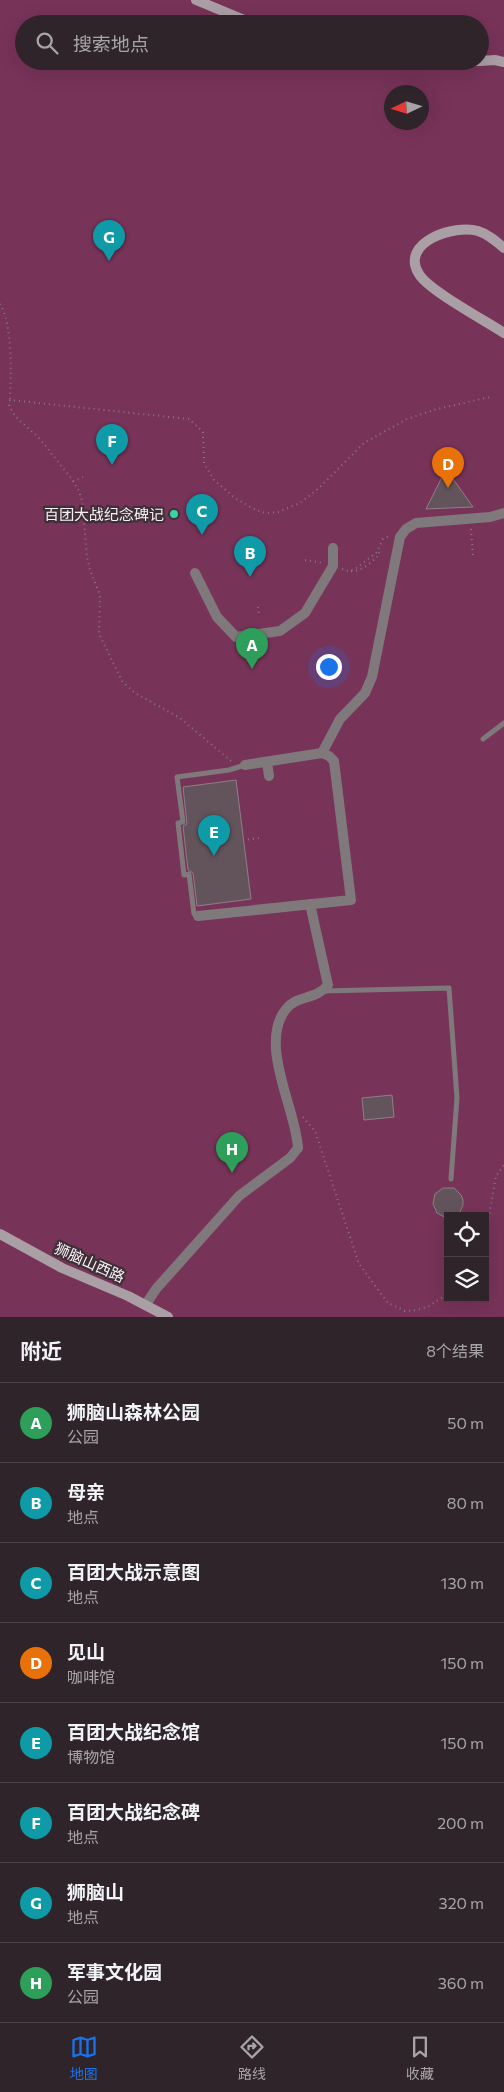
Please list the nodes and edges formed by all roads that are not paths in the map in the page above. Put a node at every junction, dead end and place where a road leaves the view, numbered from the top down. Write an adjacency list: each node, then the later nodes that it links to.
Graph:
1 (196, 0): 2 (street)
2 (232, 15)
3 (489, 60): 4 (street)
4 (504, 62)
5 (504, 248): 6 (street)
6 (504, 333)
7 (504, 513): 12 (street)
8 (333, 548): 9 (street)
9 (195, 573)
10 (504, 723): 11 (lane)
11 (483, 739)
12 (322, 753): 13 (street); 16 (street)
13 (267, 762): 14 (street); 15 (street)
14 (245, 765): 17 (lane)
15 (269, 776)
16 (310, 904): 17 (street); 18 (street)
17 (198, 916)
18 (323, 991): 19 (lane); 21 (street)
19 (451, 1179)
20 (0, 1234): 21 (street, 狮脑山西路)
21 (146, 1304): 22 (street, 狮脑山西路)
22 (168, 1317)

